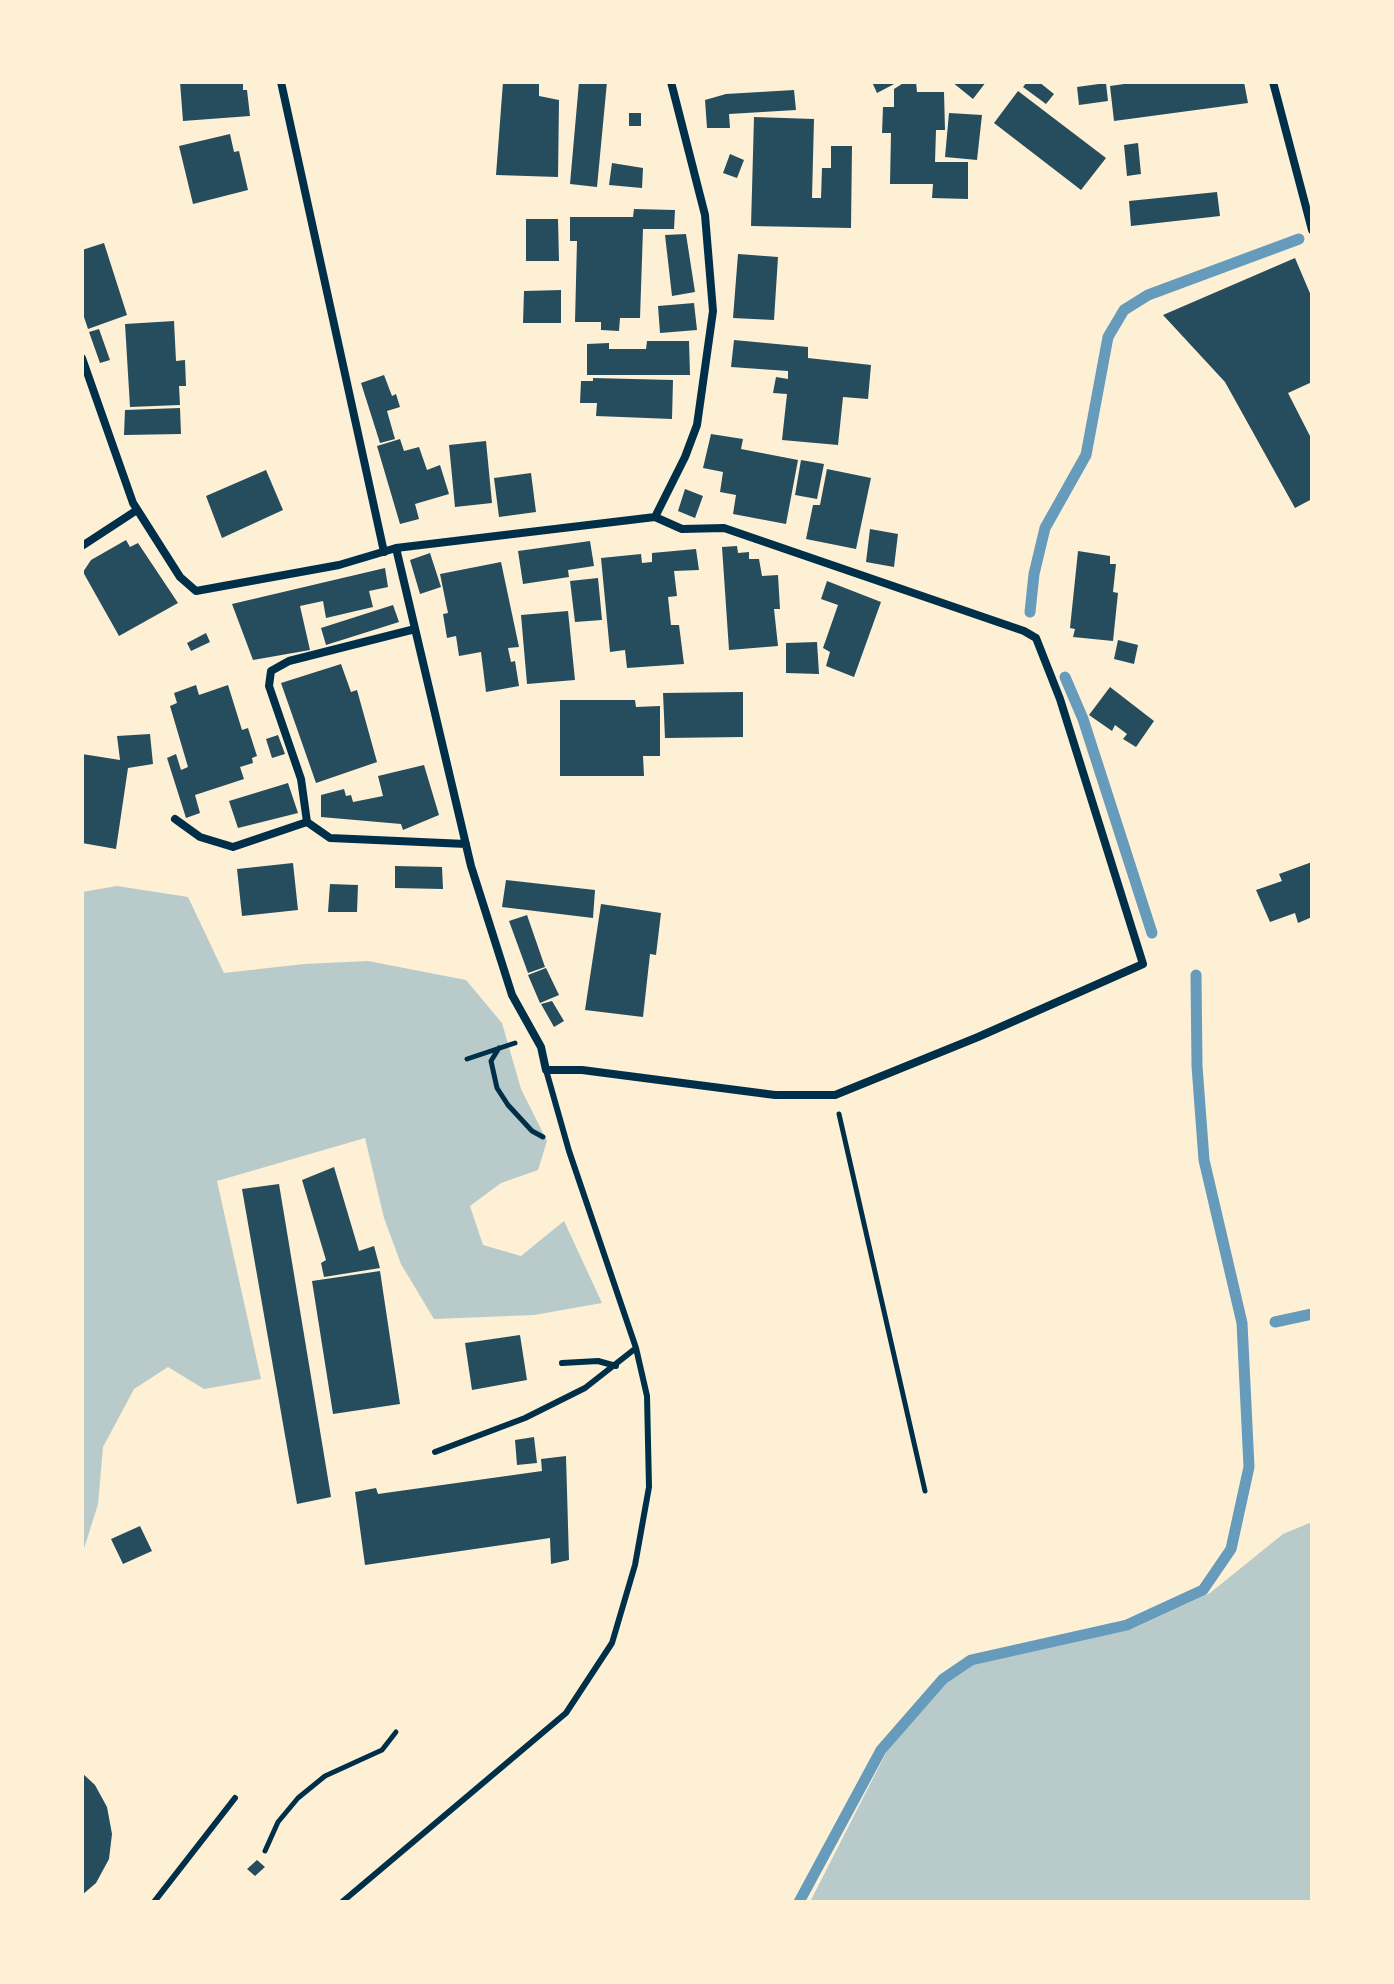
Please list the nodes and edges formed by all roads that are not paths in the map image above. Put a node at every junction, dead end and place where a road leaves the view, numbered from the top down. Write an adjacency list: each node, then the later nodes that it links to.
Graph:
1 (281, 82): 10 (street)
2 (671, 82): 7 (street)
3 (1273, 82): 4 (street)
4 (1312, 230)
5 (82, 358): 6 (street)
6 (137, 510): 8 (street); 10 (street)
7 (655, 517): 9 (street); 15 (street)
8 (82, 546)
9 (396, 548): 10 (street); 11 (street)
10 (384, 552)
11 (415, 629): 13 (street); 14 (street)
12 (175, 819): 13 (street)
13 (307, 822): 14 (street)
14 (466, 844): 15 (street)
15 (546, 1070): 16 (lane)
16 (636, 1348): 18 (lane); 22 (lane)
17 (562, 1363): 18 (lane)
18 (616, 1366): 19 (lane)
19 (435, 1452)
20 (235, 1798): 21 (lane)
21 (154, 1902)
22 (342, 1902)

